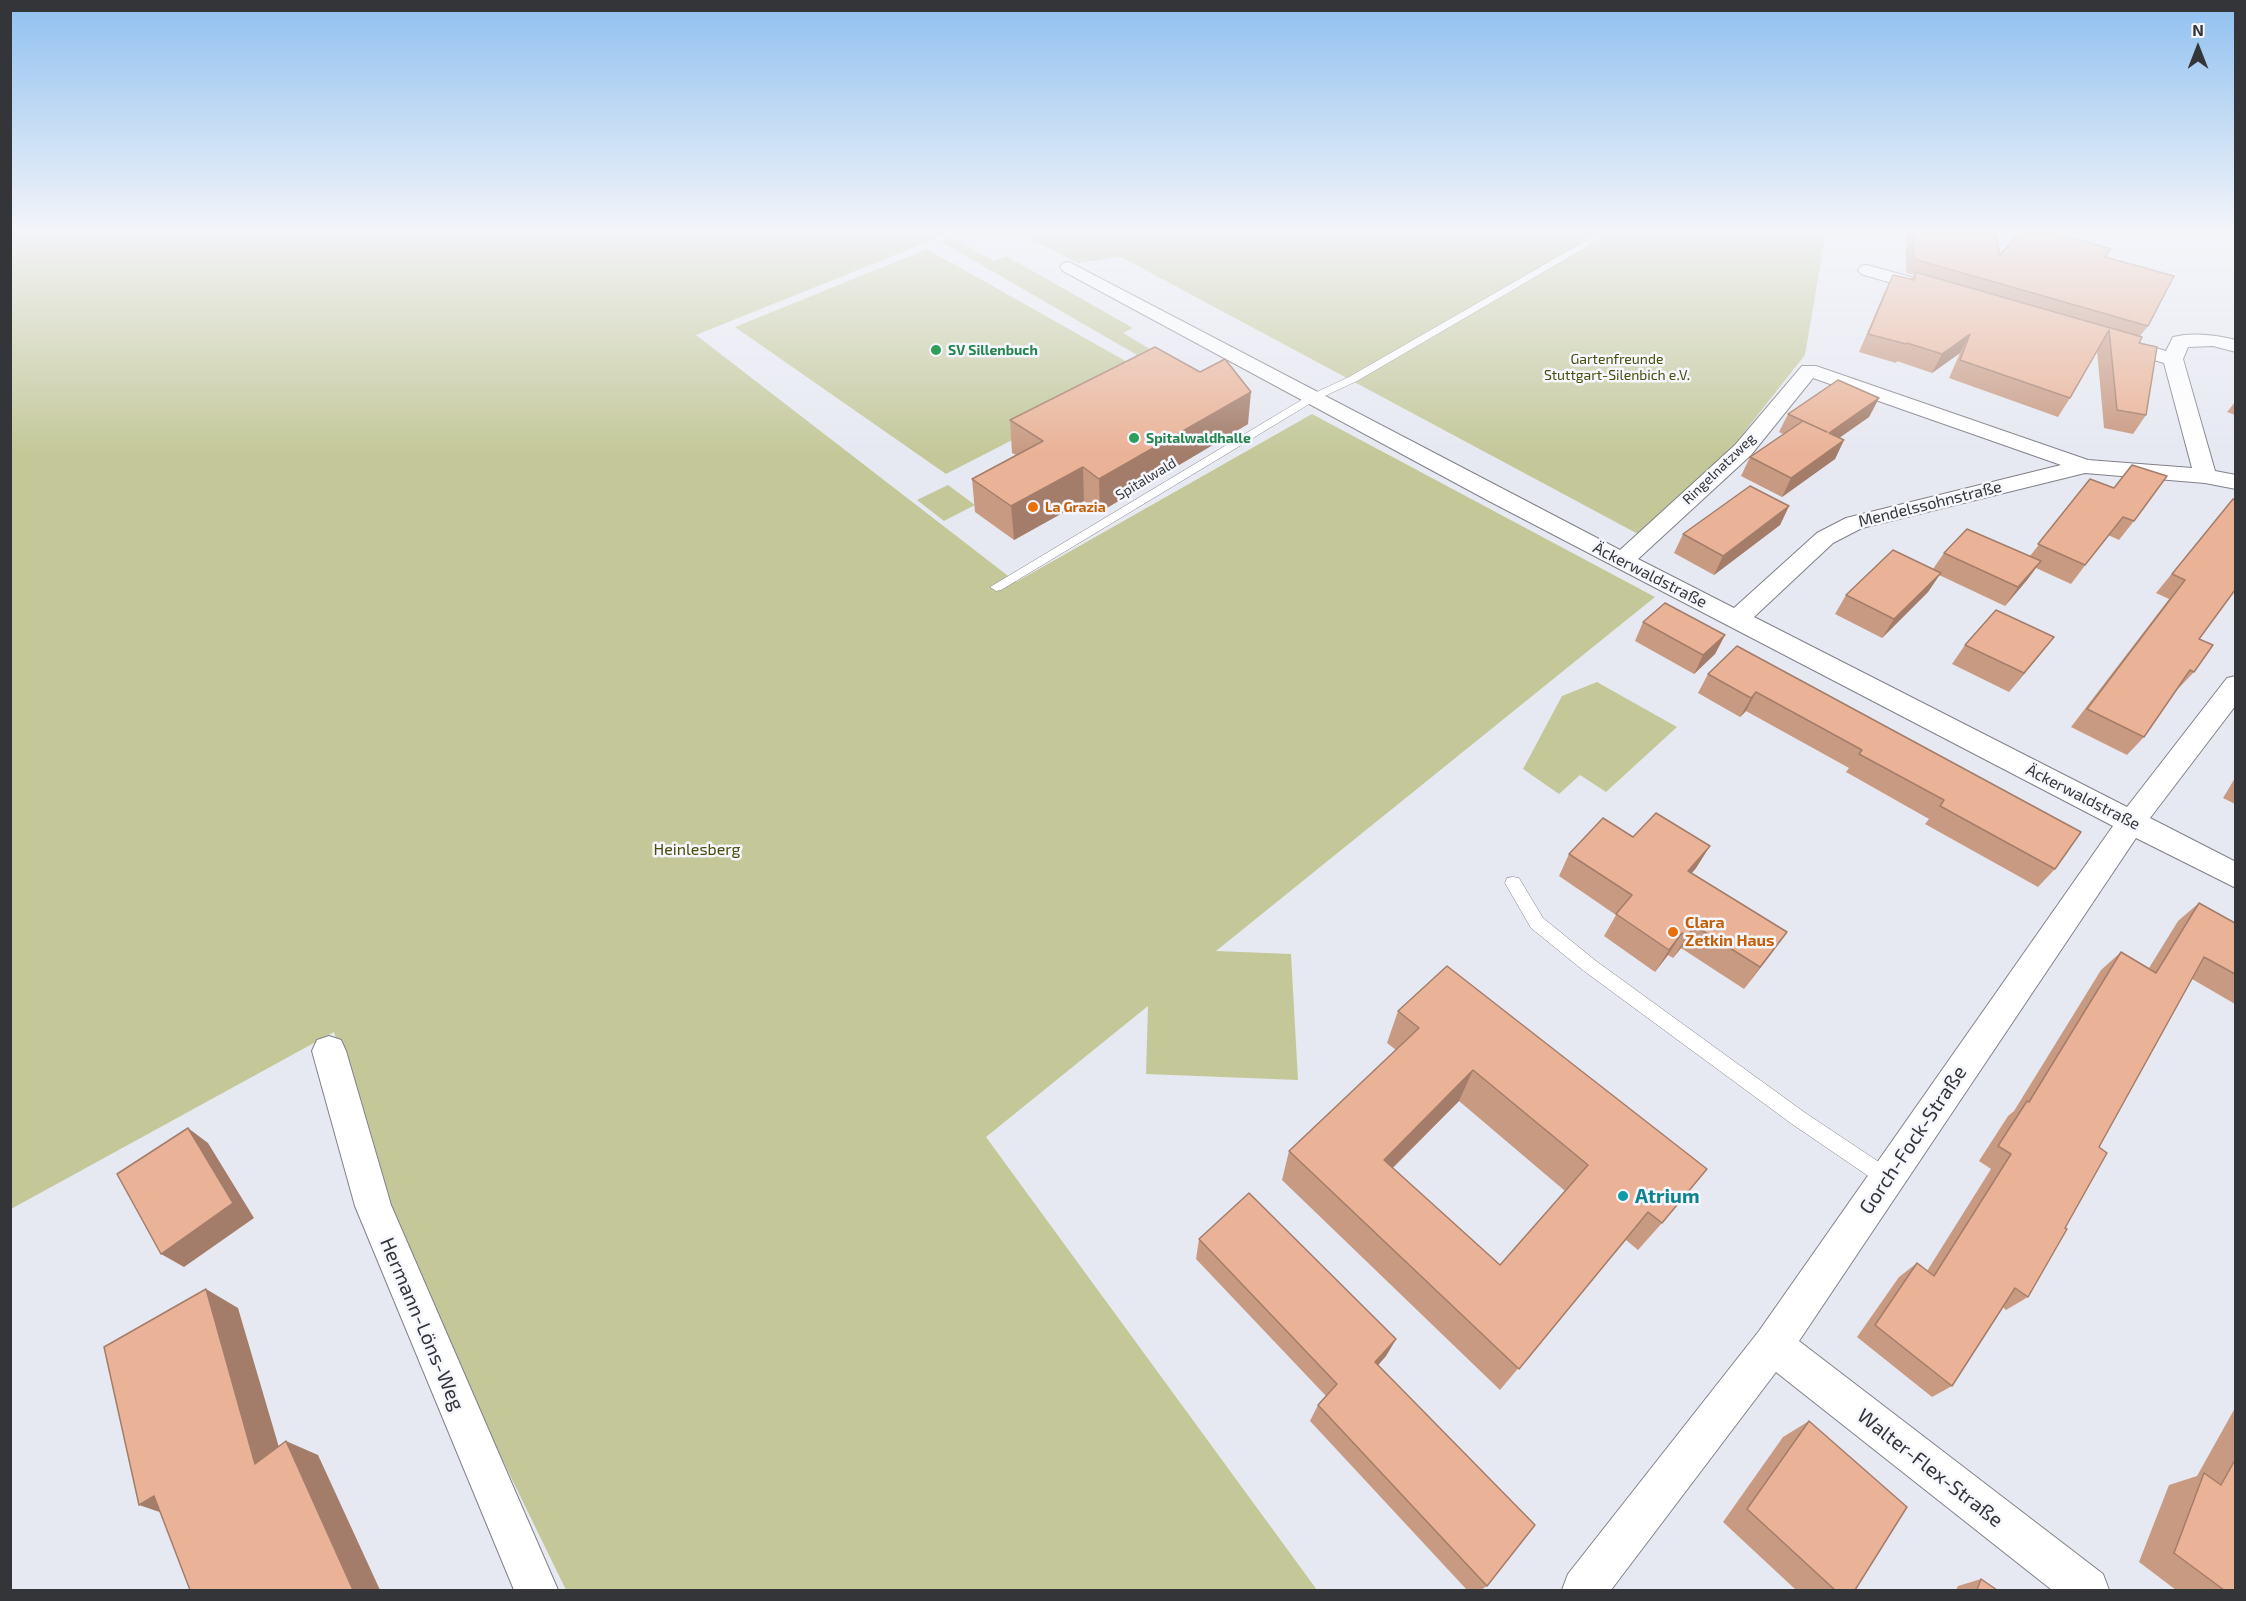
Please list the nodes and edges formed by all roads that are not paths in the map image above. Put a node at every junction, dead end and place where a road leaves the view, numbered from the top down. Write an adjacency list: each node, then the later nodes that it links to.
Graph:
1 (1140, 304): 7 (street, Äckerwaldstraße)
2 (1483, 304): 7 (lane, Spitalwald)
3 (2105, 339): 5 (street)
4 (2235, 346): 5 (street)
5 (2173, 359): 9 (street)
6 (1809, 370): 8 (street, Mendelssohnstraße); 11 (street, Ringelnatzweg)
7 (1312, 398): 11 (street, Äckerwaldstraße); 12 (lane, Spitalwald)
8 (2085, 466): 9 (street, Mendelssohnstraße); 13 (street, Mendelssohnstraße)
9 (2205, 476): 10 (street, Mendelssohnstraße)
10 (2235, 482)
11 (1622, 561): 13 (street, Äckerwaldstraße)
12 (996, 587)
13 (1737, 619): 15 (street, Äckerwaldstraße)
14 (2235, 685): 15 (street, Gorch-Fock-Straße)
15 (2131, 822): 16 (street, Äckerwaldstraße); 19 (street, Gorch-Fock-Straße)
16 (2235, 876)
17 (1513, 883): 19 (lane)
18 (329, 1051): 21 (street, Hermann-Löns-Weg)
19 (1887, 1178): 20 (street, Gorch-Fock-Straße)
20 (1773, 1345): 22 (street, Gorch-Fock-Straße); 23 (street, Walter-Flex-Straße)
21 (536, 1590)
22 (1584, 1590)
23 (2087, 1590)

